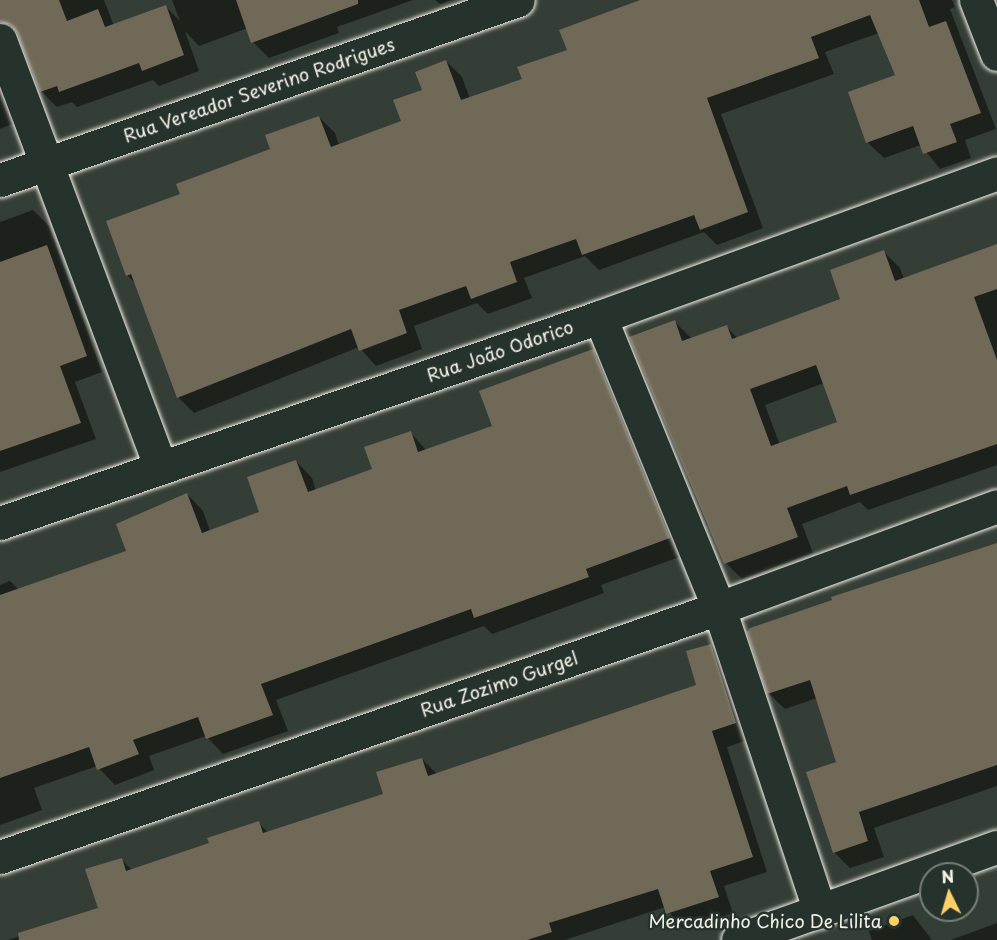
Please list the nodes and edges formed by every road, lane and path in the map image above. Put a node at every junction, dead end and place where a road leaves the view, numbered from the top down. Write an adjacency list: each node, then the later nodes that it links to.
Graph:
1 (518, 0): 5 (street, Rua Vereador Severino Rodrigues)
2 (976, 0): 4 (street)
3 (0, 40): 5 (street)
4 (997, 54)
5 (44, 164): 7 (street, Rua Vereador Severino Rodrigues); 9 (street)
6 (997, 173): 8 (street, Rua João Odorico)
7 (0, 180)
8 (600, 317): 9 (street, Rua João Odorico); 12 (street)
9 (161, 468): 11 (street, Rua João Odorico)
10 (997, 506): 12 (street, Rua Zozimo Gurgel)
11 (0, 523)
12 (719, 608): 14 (street, Rua Zozimo Gurgel); 15 (street)
13 (997, 847): 15 (street)
14 (0, 857)
15 (820, 912): 16 (street)
16 (738, 940)

